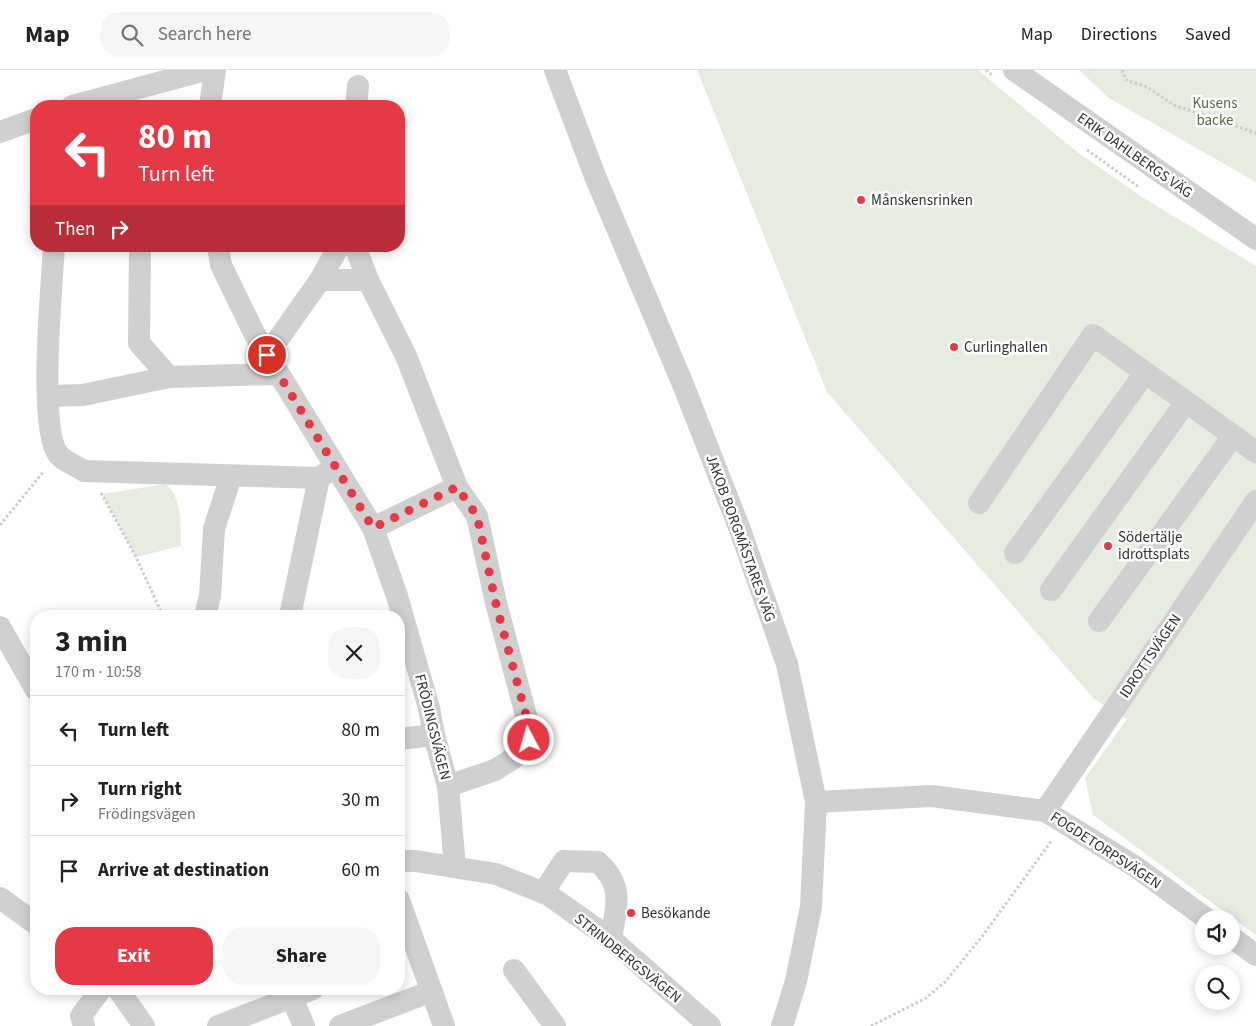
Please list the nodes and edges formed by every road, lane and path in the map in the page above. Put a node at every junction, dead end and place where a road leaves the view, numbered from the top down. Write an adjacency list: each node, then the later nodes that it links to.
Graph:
1 (206, 70): 6 (street)
2 (215, 70): 7 (street)
3 (555, 70): 48 (street, JAKOB BORGMÄSTARES VÄG)
4 (1014, 70): 11 (street, ERIK DAHLBERGS VÄG)
5 (1122, 70): 10 (path)
6 (106, 100)
7 (211, 100)
8 (30, 121): 9 (street)
9 (0, 132)
10 (1256, 133)
11 (1256, 239)
12 (54, 252): 22 (street)
13 (140, 252): 21 (street)
14 (219, 252): 19 (street, FRÖDINGSVÄGEN)
15 (336, 252): 17 (street)
16 (357, 252): 18 (street)
17 (320, 280): 18 (street); 19 (street)
18 (368, 280): 30 (street)
19 (273, 364): 21 (street); 28 (street, FRÖDINGSVÄGEN)
20 (1145, 373): 23 (street); 32 (street); 35 (street)
21 (169, 378): 22 (street)
22 (49, 396): 26 (street)
23 (1186, 402): 24 (street); 36 (street)
24 (1233, 436): 25 (street); 41 (street)
25 (1256, 452)
26 (58, 454): 27 (street); 33 (path)
27 (84, 471): 29 (street); 37 (path)
28 (327, 473): 29 (street); 34 (street, FRÖDINGSVÄGEN); 39 (street)
29 (231, 476): 38 (street)
30 (457, 487): 34 (street); 47 (street)
31 (1256, 501): 49 (street, IDROTTSVÄGEN)
32 (979, 503)
33 (0, 525)
34 (373, 528): 40 (street, FRÖDINGSVÄGEN)
35 (1015, 553)
36 (1051, 590)
37 (160, 610)
38 (207, 610)
39 (292, 610)
40 (400, 610)
41 (1099, 621)
42 (405, 624): 45 (street, FRÖDINGSVÄGEN)
43 (0, 627): 44 (street)
44 (30, 680)
45 (434, 735): 46 (street); 47 (street, FRÖDINGSVÄGEN)
46 (405, 738)
47 (448, 786): 52 (street, FRÖDINGSVÄGEN)
48 (816, 802): 49 (street, FOGDETORPSVÄGEN); 76 (street, JAKOB BORGMÄSTARES VÄG)
49 (1044, 811): 50 (street, FOGDETORPSVÄGEN)
50 (1064, 823): 55 (street, FOGDETORPSVÄGEN); 77 (path)
51 (405, 862): 52 (street, STRINDBERGSVÄGEN)
52 (455, 867): 53 (street, STRINDBERGSVÄGEN)
53 (543, 893): 58 (street, STRINDBERGSVÄGEN); 58 (street)
54 (0, 898): 56 (street)
55 (1195, 910)
56 (30, 920)
57 (405, 935): 60 (street)
58 (611, 939): 75 (street, STRINDBERGSVÄGEN)
59 (1240, 943): 61 (street)
60 (408, 952): 63 (street)
61 (1256, 955)
62 (514, 970): 74 (street)
63 (432, 991): 72 (street); 73 (street)
64 (97, 995): 68 (street)
65 (122, 995): 69 (street)
66 (286, 995): 70 (street)
67 (291, 995): 71 (street)
68 (84, 1026)
69 (144, 1026)
70 (218, 1026)
71 (304, 1026)
72 (340, 1026)
73 (444, 1026)
74 (555, 1026)
75 (710, 1026)
76 (782, 1026)
77 (871, 1026)

